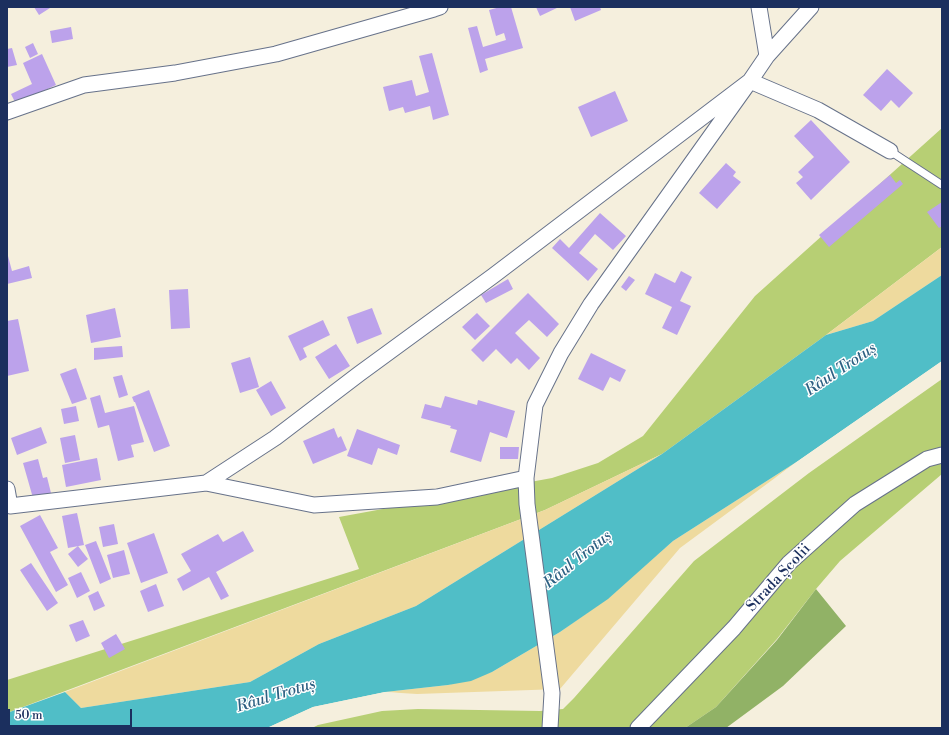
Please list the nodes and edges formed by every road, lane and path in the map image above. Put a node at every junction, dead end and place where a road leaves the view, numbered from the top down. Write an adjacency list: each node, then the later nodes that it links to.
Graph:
1 (440, 7): 6 (street)
2 (759, 7): 4 (street)
3 (811, 7): 4 (street)
4 (767, 56): 5 (street)
5 (750, 81): 7 (street); 10 (street); 11 (street)
6 (7, 112)
7 (890, 151): 8 (lane)
8 (942, 185)
9 (942, 455): 15 (street, Strada Școlii)
10 (526, 478): 11 (street); 14 (street)
11 (206, 483): 13 (street)
12 (7, 489): 13 (street)
13 (8, 506)
14 (550, 728)
15 (638, 728)

